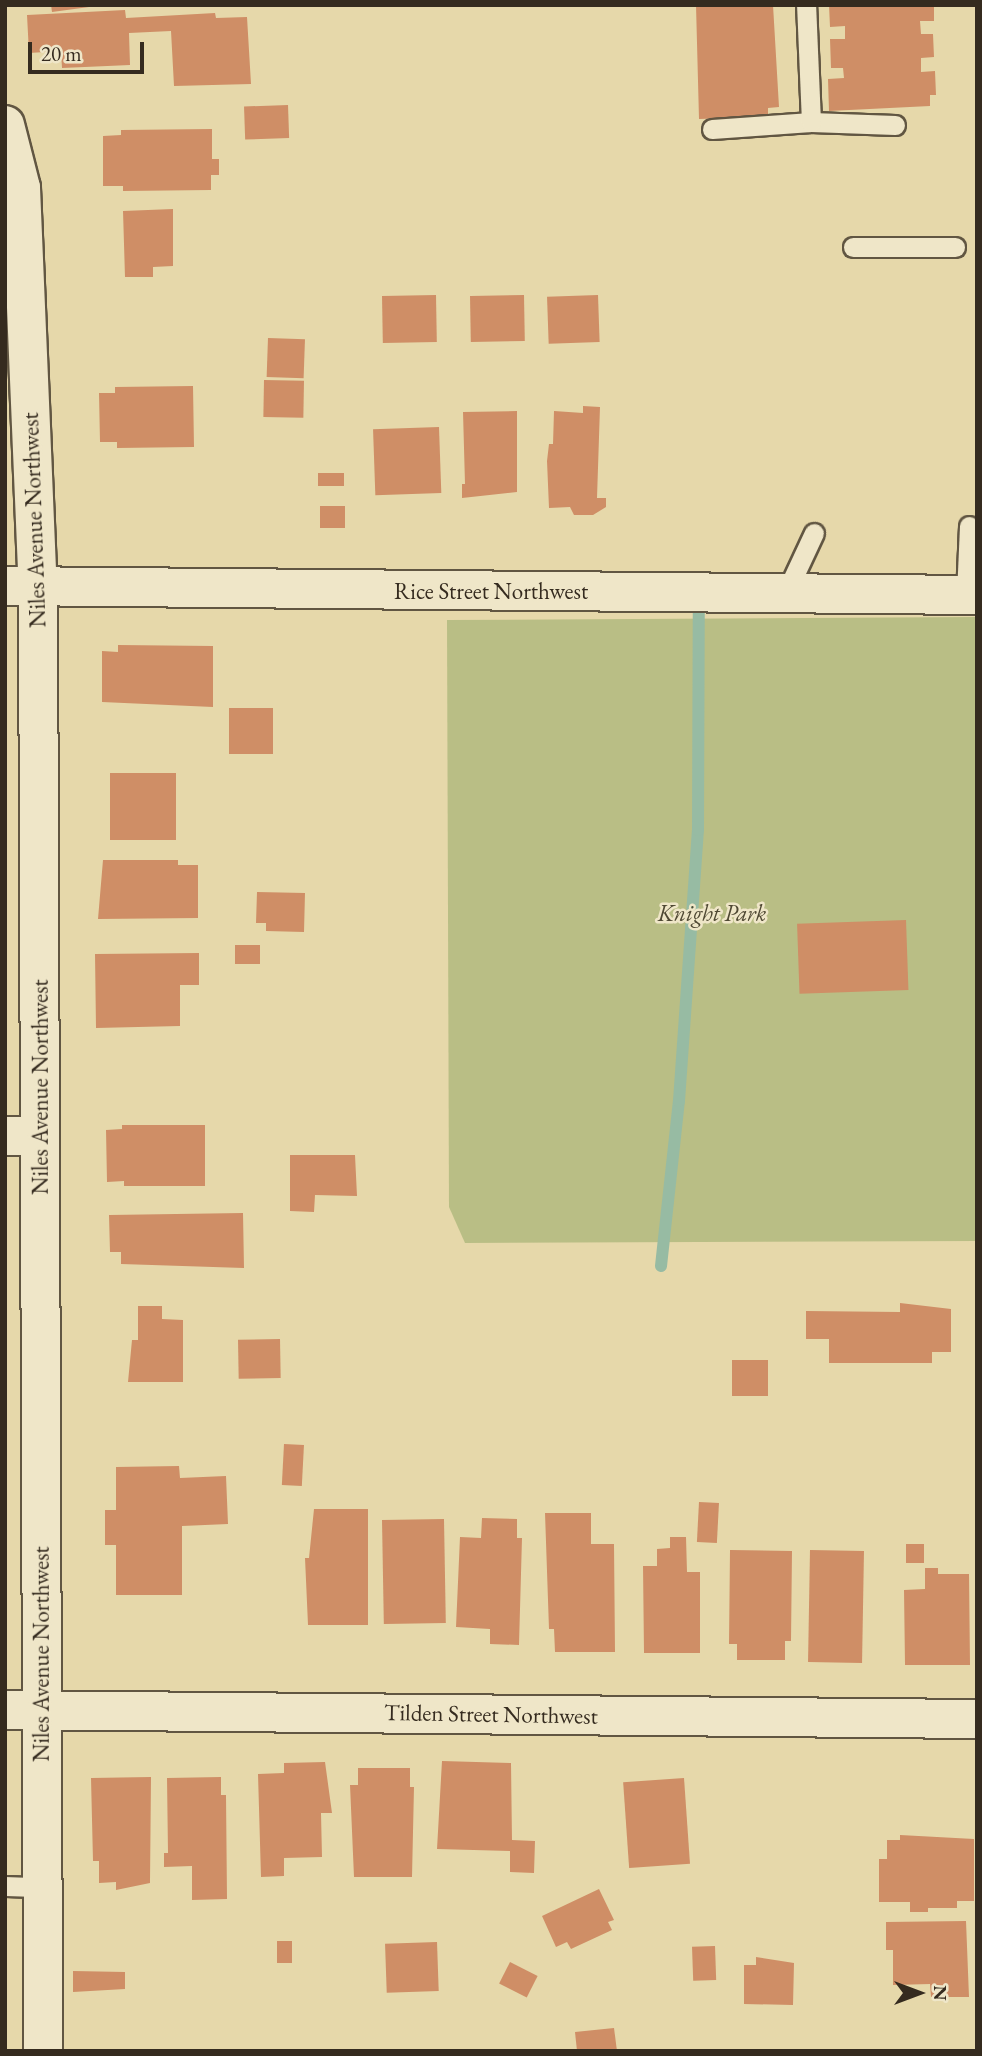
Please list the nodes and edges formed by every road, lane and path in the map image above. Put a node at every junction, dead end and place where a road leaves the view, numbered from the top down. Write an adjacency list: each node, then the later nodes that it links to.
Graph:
1 (806, 5): 2 (lane)
2 (811, 122): 4 (lane); 5 (lane)
3 (5, 125): 10 (street, Niles Avenue Northwest)
4 (895, 125)
5 (712, 129)
6 (853, 247): 7 (lane)
7 (955, 247)
8 (969, 526): 12 (lane)
9 (814, 533): 11 (lane)
10 (22, 586): 11 (street, Rice Street Northwest); 13 (street, Niles Avenue Northwest)
11 (786, 593): 12 (street, Rice Street Northwest)
12 (971, 595)
13 (23, 1136): 14 (street, Niles Avenue Northwest)
14 (23, 1710): 15 (street, Tilden Street Northwest); 16 (street, Niles Avenue Northwest)
15 (977, 1719)
16 (24, 1886): 17 (street, Niles Avenue Northwest)
17 (43, 2051)

